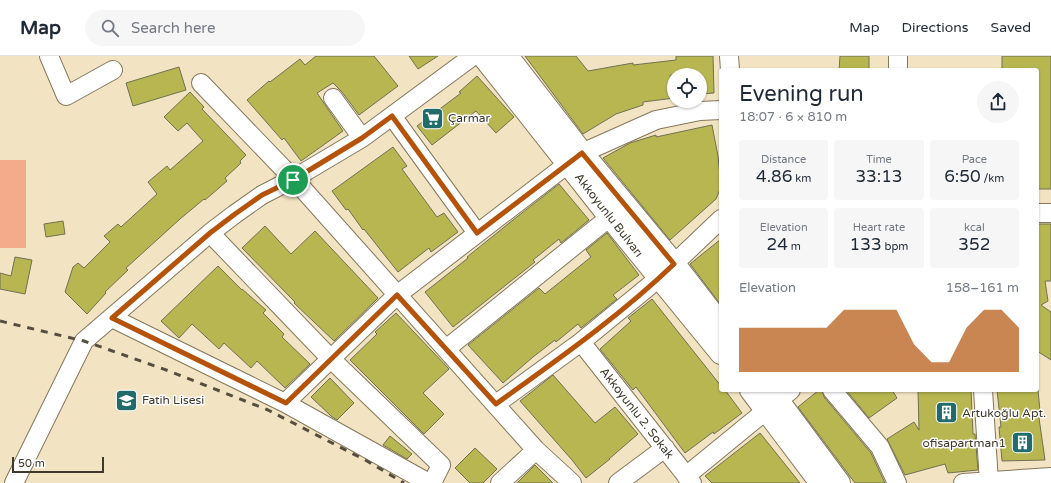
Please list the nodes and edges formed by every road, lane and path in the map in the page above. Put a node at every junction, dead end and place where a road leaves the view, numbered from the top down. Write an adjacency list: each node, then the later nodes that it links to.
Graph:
1 (49, 56): 9 (street)
2 (473, 56): 13 (street)
3 (483, 56): 15 (main road, Akkoyunlu Bulvarı)
4 (506, 56): 15 (main road, Akkoyunlu Bulvarı)
5 (729, 56): 7 (street)
6 (898, 56): 8 (street)
7 (730, 68)
8 (898, 68)
9 (113, 70)
10 (201, 83): 16 (street)
11 (333, 98): 14 (street)
12 (719, 110): 15 (street)
13 (392, 116): 14 (street); 22 (street)
14 (362, 138): 16 (street)
15 (575, 158): 19 (main road, Akkoyunlu Bulvarı); 22 (street); 23 (main road, Akkoyunlu Bulvarı)
16 (293, 180): 21 (street); 24 (street)
17 (1039, 213): 18 (street)
18 (1051, 213)
19 (610, 217): 23 (main road, Akkoyunlu Bulvarı); 28 (street)
20 (719, 221): 23 (street)
21 (210, 233): 25 (street); 30 (street)
22 (477, 233): 24 (street)
23 (667, 271): 26 (main road, Akkoyunlu Bulvarı); 27 (street); 29 (main road, Akkoyunlu Bulvarı)
24 (397, 295): 28 (street); 30 (street)
25 (112, 318): 35 (street); 42 (street)
26 (719, 323)
27 (581, 342): 36 (street); 37 (street, Akkoyunlu 2. Sokak)
28 (446, 349): 36 (street)
29 (719, 350)
30 (331, 359): 35 (street); 44 (street)
31 (758, 392): 34 (main road)
32 (834, 392): 50 (street)
33 (983, 392): 41 (street)
34 (777, 398): 40 (street); 48 (main road); 49 (main road)
35 (286, 403): 43 (street)
36 (496, 404): 38 (street)
37 (665, 448): 40 (street, Akkoyunlu 2. Sokak); 47 (street)
38 (536, 450): 45 (street); 46 (street)
39 (1051, 477): 41 (street)
40 (689, 479)
41 (989, 482): 51 (street)
42 (14, 483)
43 (429, 483)
44 (432, 483)
45 (500, 483)
46 (572, 483)
47 (618, 483)
48 (821, 483)
49 (839, 483)
50 (897, 483)
51 (963, 483)

